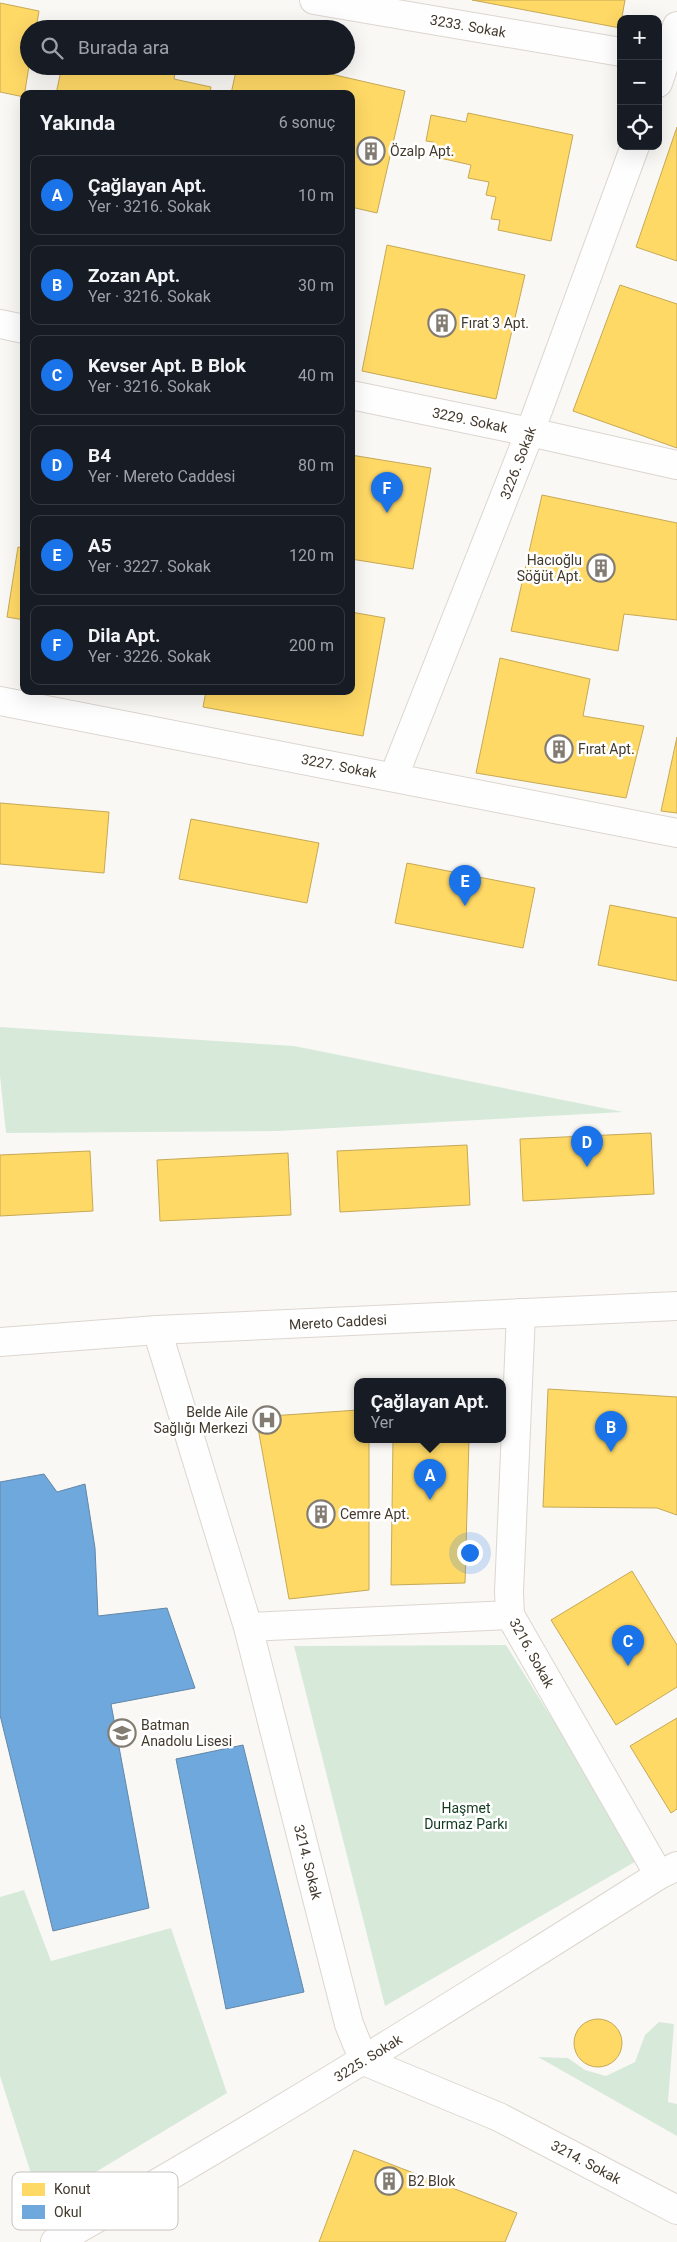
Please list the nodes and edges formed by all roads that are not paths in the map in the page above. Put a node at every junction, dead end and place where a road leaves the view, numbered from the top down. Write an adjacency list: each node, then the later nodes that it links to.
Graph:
1 (314, 0): 3 (street, 3233. Sokak)
2 (677, 26): 4 (street)
3 (617, 51)
4 (665, 65)
5 (634, 150): 9 (street, 3226. Sokak)
6 (0, 324): 7 (street)
7 (20, 328)
8 (355, 396): 9 (street, 3229. Sokak)
9 (530, 432): 10 (street, 3229. Sokak); 12 (street, 3226. Sokak)
10 (677, 465)
11 (0, 701): 12 (street, 3227. Sokak)
12 (394, 776): 13 (street, 3227. Sokak)
13 (677, 833)
14 (677, 1306): 15 (street, Mereto Caddesi)
15 (521, 1313): 16 (street, Mereto Caddesi); 18 (street, 3216. Sokak)
16 (157, 1330): 17 (street, Mereto Caddesi); 19 (street, 3214. Sokak)
17 (0, 1342)
18 (510, 1615): 19 (street); 20 (street, 3216. Sokak)
19 (248, 1627): 21 (street, 3214. Sokak)
20 (668, 1871): 21 (street, 3225. Sokak)
21 (364, 2061): 22 (street, 3225. Sokak); 23 (street, 3214. Sokak)
22 (178, 2172)
23 (677, 2210)
24 (76, 2230): 25 (street, 3225. Sokak)
25 (55, 2242)

